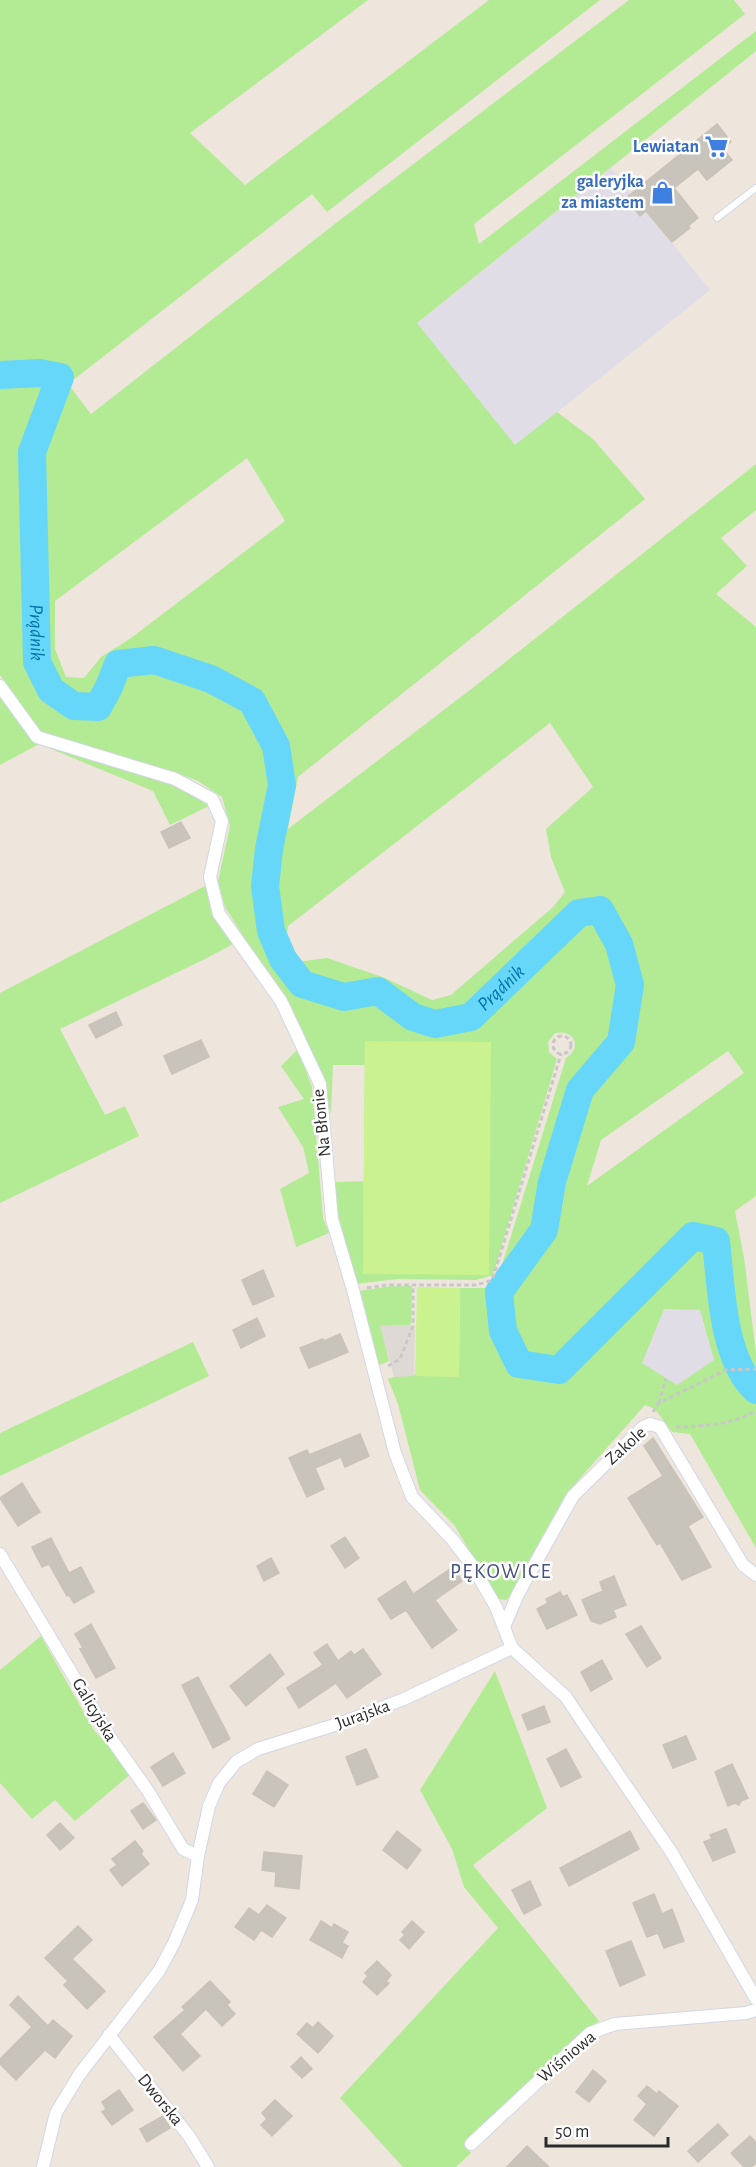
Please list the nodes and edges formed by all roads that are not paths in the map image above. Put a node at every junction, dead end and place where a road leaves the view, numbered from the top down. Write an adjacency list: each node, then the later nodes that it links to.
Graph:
1 (756, 188): 2 (lane)
2 (717, 218)
3 (0, 686): 6 (street, Na Błonie)
4 (0, 1554): 8 (street, Galicyjska)
5 (756, 1575): 6 (street, Zakole)
6 (504, 1627): 7 (street, Na Błonie)
7 (513, 1648): 8 (street, Jurajska); 9 (street)
8 (198, 1856): 11 (street, Jurajska)
9 (756, 1999)
10 (756, 2010): 12 (street, Wiśniowa)
11 (109, 2035): 13 (street, Jurajska); 14 (street, Dworska)
12 (471, 2144)
13 (43, 2167)
14 (208, 2167)

